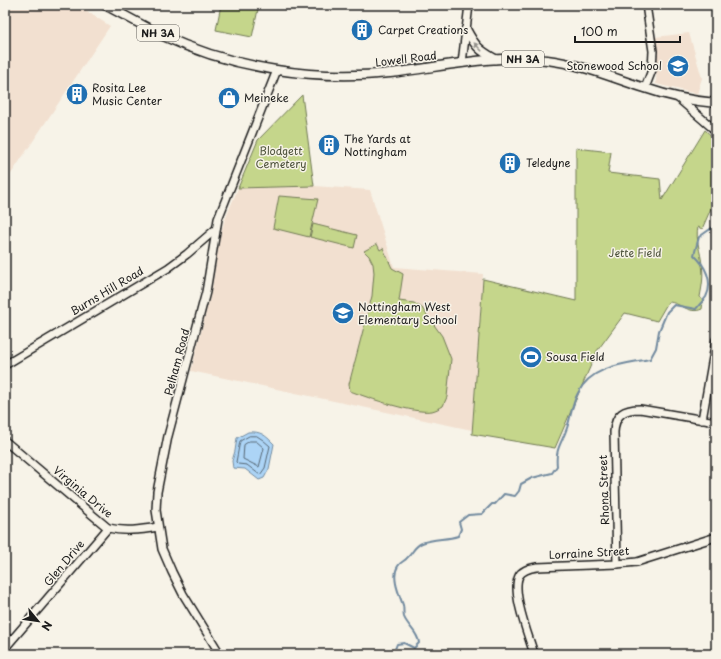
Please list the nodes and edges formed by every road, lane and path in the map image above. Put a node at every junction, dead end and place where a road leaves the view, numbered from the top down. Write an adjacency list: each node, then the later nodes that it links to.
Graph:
1 (469, 5): 4 (street)
2 (646, 5): 8 (street)
3 (110, 6): 7 (main road, Lowell Road / NH 3A)
4 (466, 29): 5 (main road, one-way to 4); 6 (street)
5 (495, 59): 6 (main road, Lowell Road / NH 3A); 8 (main road, Lowell Road / NH 3A)
6 (462, 63): 7 (main road, Lowell Road / NH 3A)
7 (277, 70): 12 (street, Pelham Road)
8 (645, 88): 9 (main road, Lowell Road / NH 3A)
9 (678, 98): 10 (main road, Lowell Road / NH 3A); 11 (street)
10 (716, 103)
11 (716, 131)
12 (216, 229): 14 (street, Burns Hill Road); 18 (street, Pelham Road)
13 (716, 340): 15 (street)
14 (5, 365)
15 (702, 420): 16 (street); 21 (street, Rhona Street)
16 (716, 422)
17 (5, 441): 19 (street, Virginia Drive)
18 (158, 527): 19 (street, Virginia Drive); 23 (street, Pelham Road)
19 (108, 528): 22 (street, Glen Drive)
20 (716, 537): 21 (street, Lorraine Street)
21 (618, 564): 24 (street, Lorraine Street)
22 (5, 648)
23 (220, 654)
24 (532, 654)

